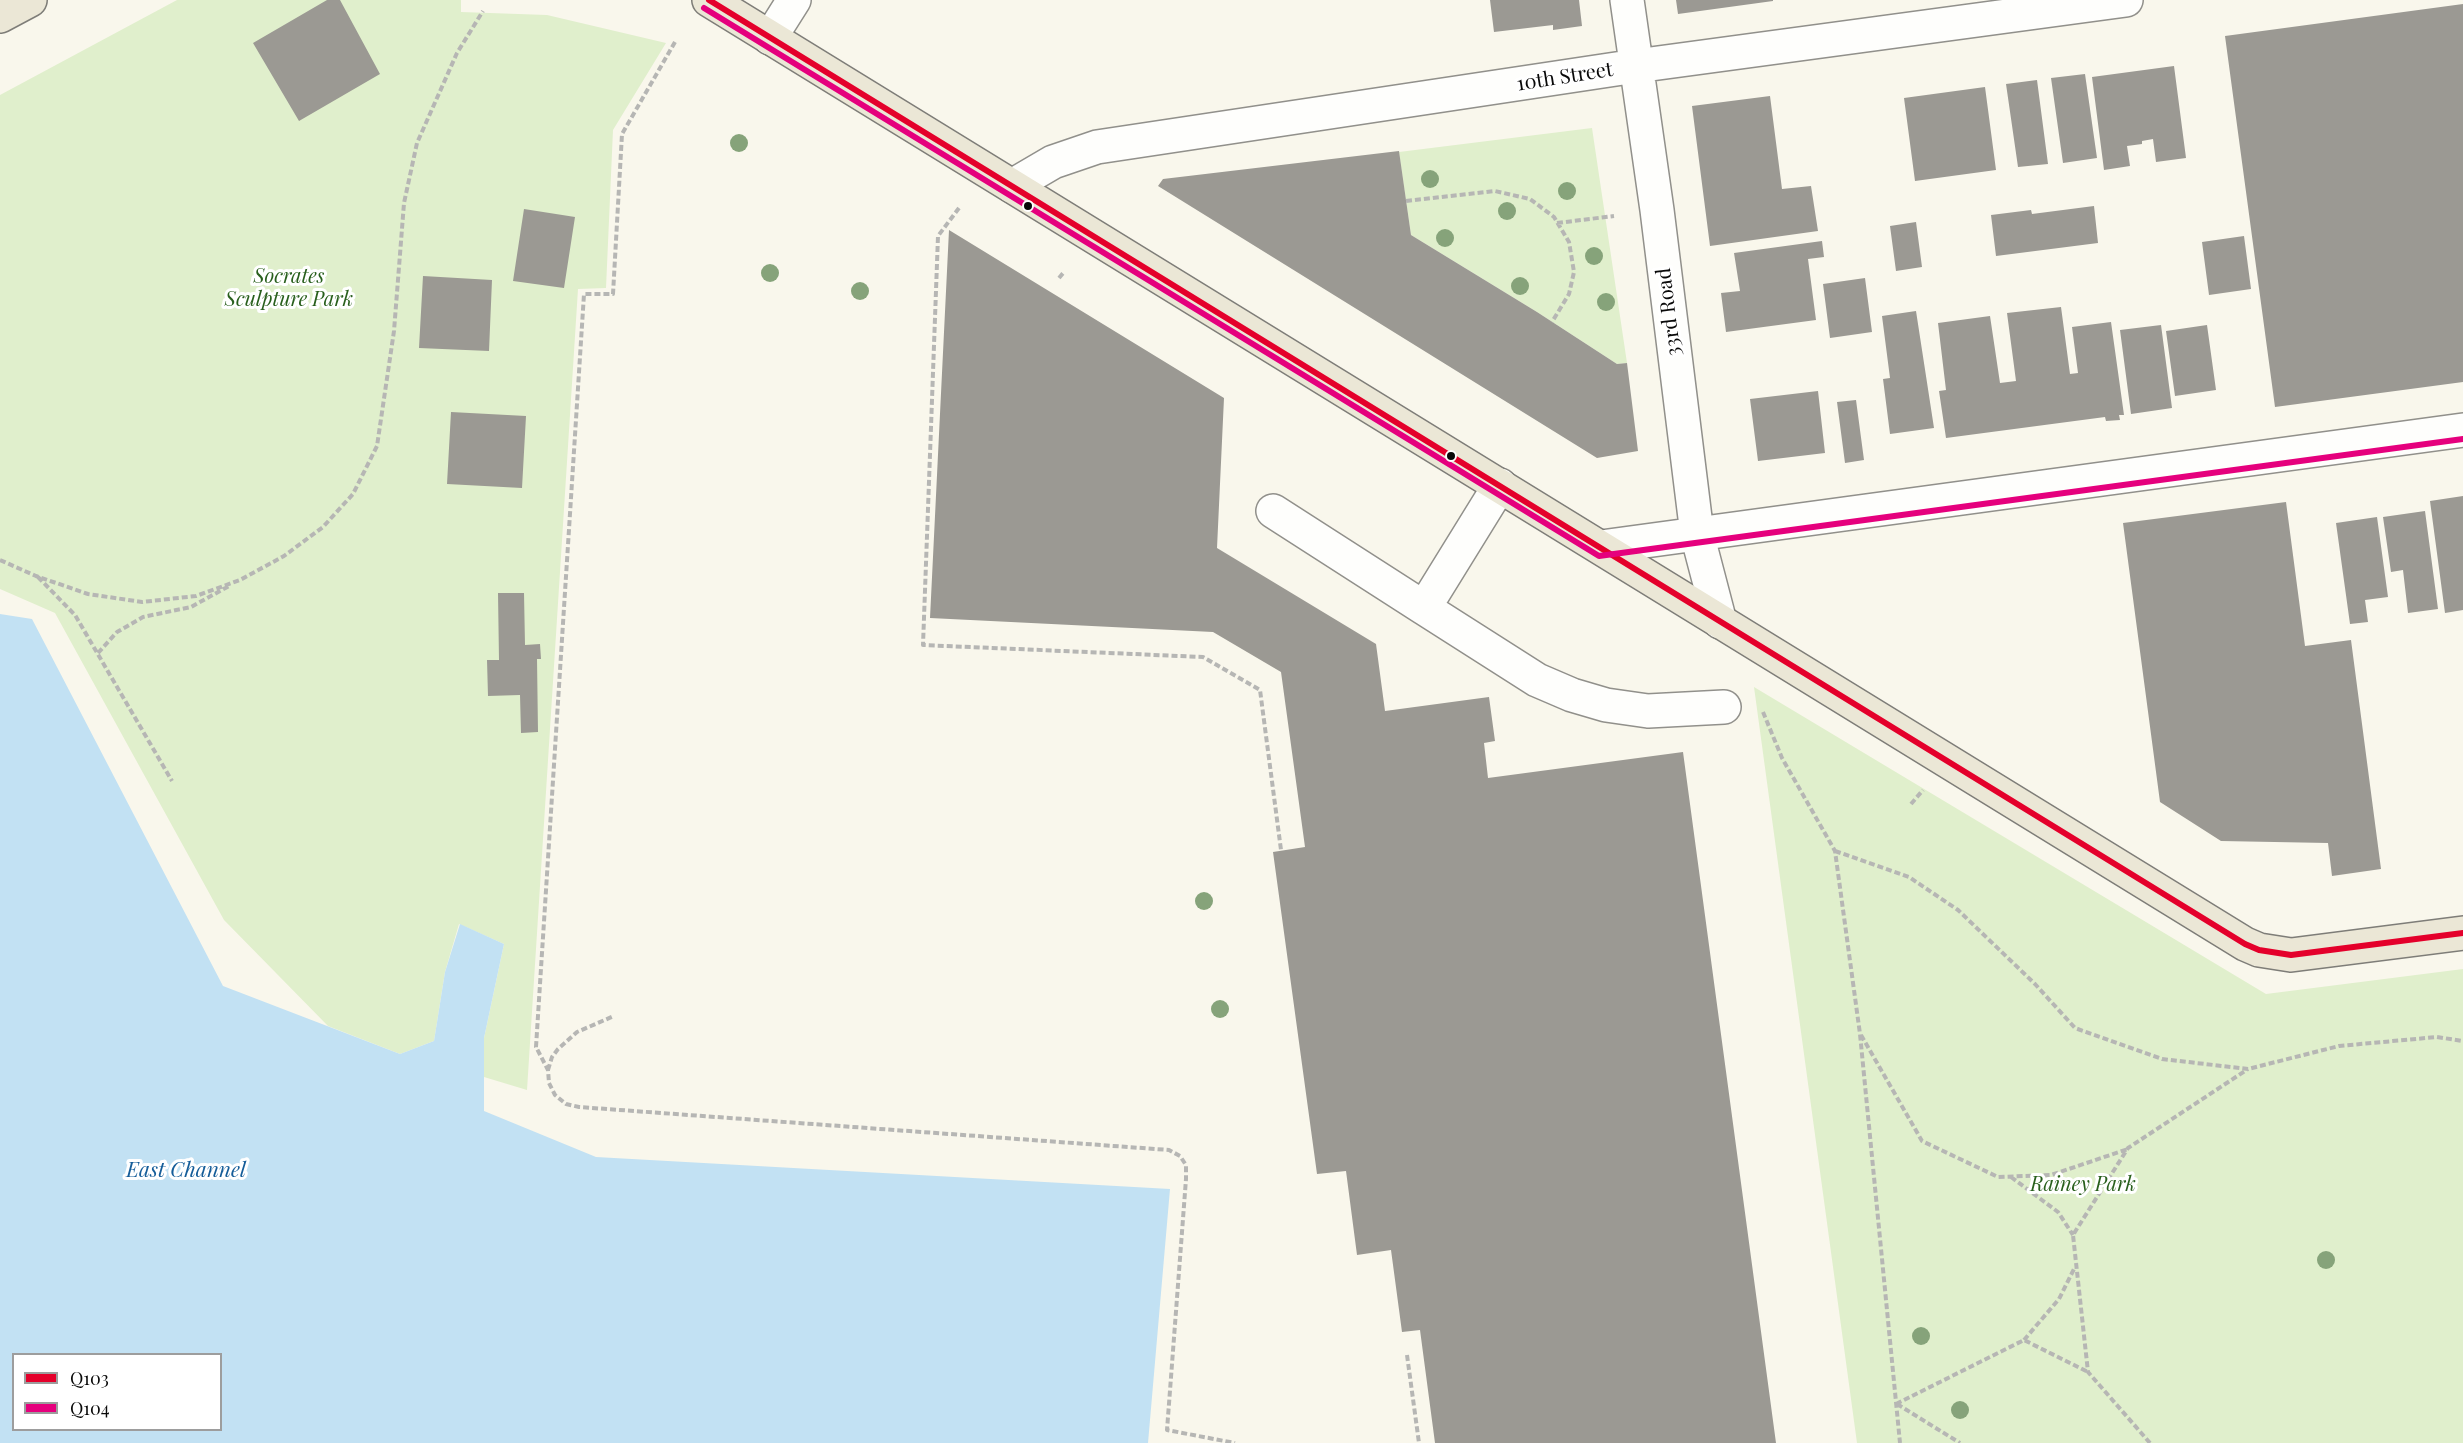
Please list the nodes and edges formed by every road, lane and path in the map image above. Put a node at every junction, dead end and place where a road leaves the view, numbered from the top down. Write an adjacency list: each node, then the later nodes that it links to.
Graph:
1 (30, 0): 7 (main road)
2 (709, 0): 8 (main road)
3 (794, 0): 8 (street)
4 (1627, 0): 10 (street, 33rd Road)
5 (2126, 0): 10 (street, 10th Street)
6 (483, 11): 26 (path)
7 (0, 16)
8 (770, 38): 11 (main road)
9 (675, 42): 40 (path)
10 (1636, 66): 11 (street, 10th Street); 22 (street, 33rd Road)
11 (1012, 186): 20 (main road)
12 (1406, 201): 15 (path)
13 (959, 208): 33 (path)
14 (1614, 216): 15 (path)
15 (1557, 224): 18 (path)
16 (1064, 272): 17 (path)
17 (1059, 278)
18 (1552, 322)
19 (2463, 430): 22 (street)
20 (1500, 485): 23 (main road); 27 (street)
21 (1273, 511): 27 (street)
22 (1697, 534): 23 (street); 28 (street, 33rd Road)
23 (1600, 547): 28 (main road)
24 (0, 560): 25 (path)
25 (36, 576): 26 (path); 29 (path)
26 (240, 580): 29 (path)
27 (1424, 608): 30 (street)
28 (1720, 622): 35 (main road)
29 (98, 653): 32 (path)
30 (1724, 707)
31 (1765, 717): 34 (path)
32 (172, 781)
33 (1281, 850)
34 (1835, 851): 37 (path); 39 (path)
35 (2463, 933)
36 (614, 1016): 40 (path)
37 (1860, 1034): 42 (path); 48 (path)
38 (2463, 1041): 39 (path)
39 (2248, 1069): 41 (path)
40 (548, 1070): 49 (path)
41 (2128, 1148): 42 (path); 43 (path)
42 (2011, 1177): 43 (path)
43 (2073, 1235): 44 (path)
44 (2076, 1265): 45 (path); 47 (path)
45 (2024, 1340): 47 (path); 48 (path)
46 (1407, 1355): 50 (path)
47 (2088, 1372): 53 (path)
48 (1896, 1404): 51 (path); 52 (path)
49 (1234, 1443)
50 (1419, 1443)
51 (1900, 1443)
52 (1960, 1443)
53 (2150, 1443)

